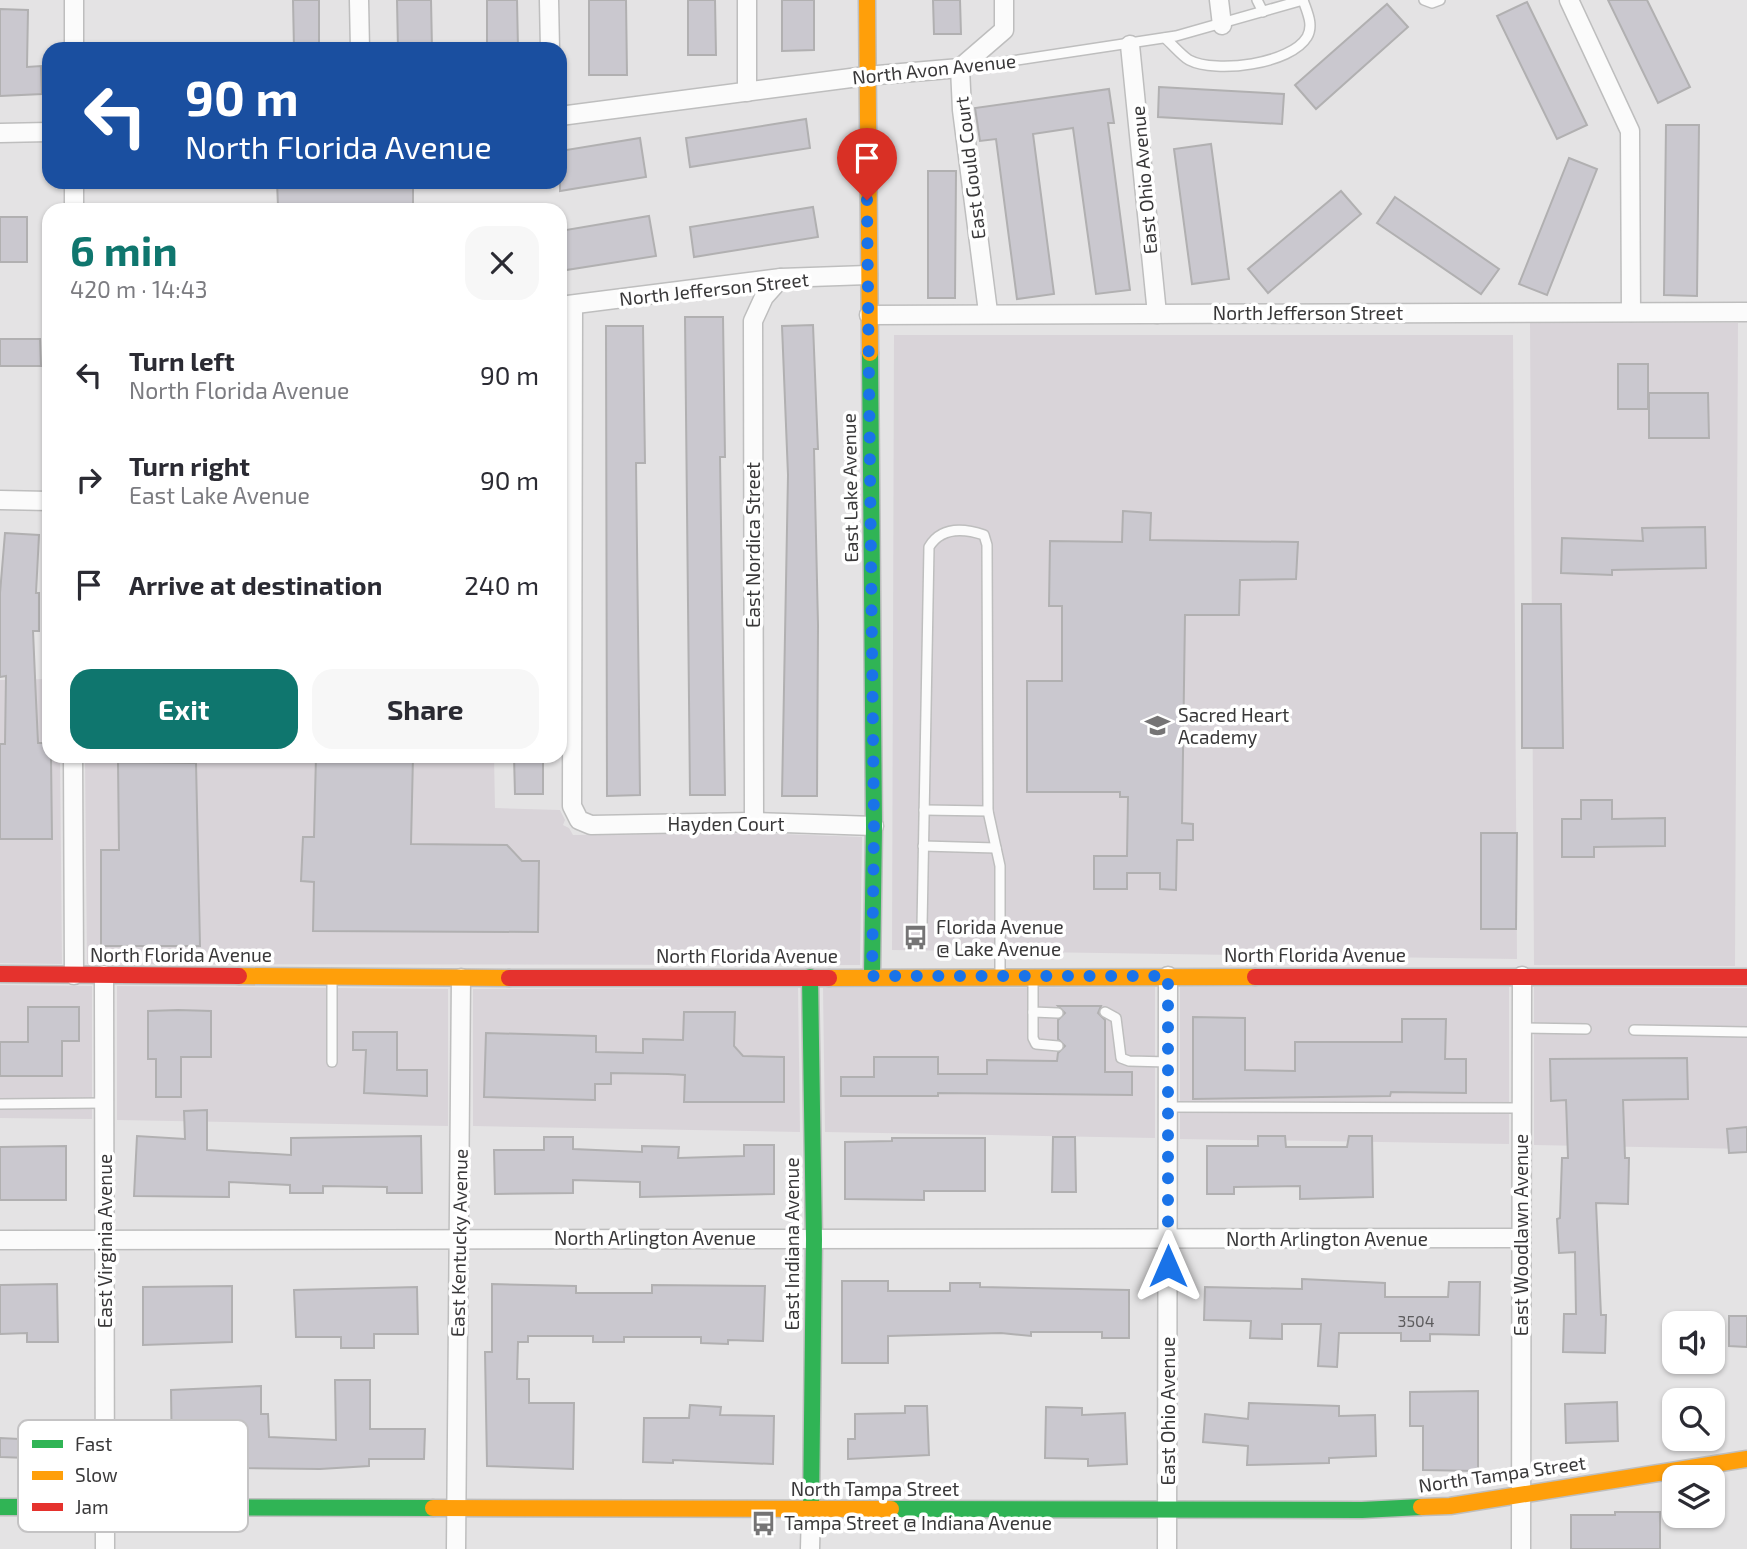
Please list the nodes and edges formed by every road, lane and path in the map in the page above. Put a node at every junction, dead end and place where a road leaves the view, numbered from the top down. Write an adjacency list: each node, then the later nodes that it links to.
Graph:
1 (74, 0): 16 (street)
2 (359, 0): 17 (street)
3 (549, 0): 18 (street)
4 (747, 0): 22 (street)
5 (867, 0): 21 (main road, East Lake Avenue)
6 (1004, 0): 20 (street, East Gould Court)
7 (1219, 0): 14 (street)
8 (1257, 0): 13 (lane)
9 (1303, 0): 13 (lane, North Avon Avenue); 15 (lane)
10 (1423, 0): 11 (lane)
11 (1440, 0)
12 (1570, 0): 29 (street)
13 (1263, 12): 14 (lane, North Avon Avenue)
14 (1222, 25): 15 (lane, North Avon Avenue)
15 (1165, 38): 19 (lane, North Avon Avenue)
16 (74, 42)
17 (360, 42)
18 (550, 42)
19 (1130, 45): 20 (lane, North Avon Avenue); 32 (street, East Ohio Avenue)
20 (960, 68): 21 (street, North Avon Avenue); 31 (street, East Gould Court)
21 (866, 76): 22 (street, North Avon Avenue); 26 (main road, East Lake Avenue)
22 (747, 92): 23 (street, North Avon Avenue)
23 (567, 115)
24 (42, 132): 25 (street)
25 (0, 133)
26 (868, 275): 27 (street, North Jefferson Street); 33 (main road, East Lake Avenue)
27 (781, 278): 28 (street, North Jefferson Street); 39 (street, East Nordica Street)
28 (567, 306): 39 (street, Hayden Court)
29 (1631, 312): 30 (street, North Jefferson Street); 32 (street, North Jefferson Street)
30 (1747, 312)
31 (988, 313): 32 (street, North Jefferson Street); 33 (street, North Jefferson Street)
32 (1157, 314)
33 (869, 315): 40 (main road, East Lake Avenue)
34 (0, 500): 35 (street)
35 (42, 500)
36 (73, 763): 45 (street)
37 (924, 810): 38 (lane); 38 (lane); 41 (lane)
38 (988, 811): 42 (lane)
39 (754, 822): 40 (street, Hayden Court)
40 (874, 826): 47 (main road, East Lake Avenue)
41 (923, 846): 42 (lane); 43 (lane)
42 (996, 848): 48 (lane)
43 (922, 927)
44 (0, 974): 45 (main road, North Florida Avenue)
45 (75, 975): 46 (main road, North Florida Avenue)
46 (104, 975): 52 (main road, North Florida Avenue); 68 (street, East Virginia Avenue)
47 (872, 976): 48 (main road, North Florida Avenue); 53 (main road, North Florida Avenue)
48 (1000, 976): 49 (main road, North Florida Avenue)
49 (1033, 976): 50 (main road, North Florida Avenue); 56 (lane)
50 (1168, 976): 51 (main road, North Florida Avenue); 67 (street, East Ohio Avenue)
51 (1521, 976): 54 (main road, North Florida Avenue); 59 (street, East Woodlawn Avenue)
52 (332, 977): 55 (main road, North Florida Avenue); 66 (lane)
53 (810, 977): 55 (main road, North Florida Avenue); 73 (main road, East Indiana Avenue)
54 (1747, 977)
55 (461, 978): 72 (street, East Kentucky Avenue)
56 (1033, 1013): 57 (lane); 63 (lane)
57 (1058, 1013)
58 (1105, 1013): 65 (lane)
59 (1521, 1028): 60 (lane); 71 (street, East Woodlawn Avenue)
60 (1586, 1029)
61 (1634, 1030): 62 (lane)
62 (1747, 1032)
63 (1058, 1046)
64 (1105, 1047): 65 (lane)
65 (1118, 1047): 67 (lane)
66 (332, 1062)
67 (1168, 1062): 70 (street, East Ohio Avenue)
68 (104, 1103): 69 (lane); 77 (street, East Virginia Avenue)
69 (0, 1104)
70 (1168, 1107): 71 (lane); 75 (street, East Ohio Avenue)
71 (1521, 1108): 74 (street, East Woodlawn Avenue)
72 (460, 1237): 73 (street, North Arlington Avenue); 77 (street, North Arlington Avenue); 84 (street, East Kentucky Avenue)
73 (814, 1238): 75 (street, North Arlington Avenue); 85 (main road, East Indiana Avenue)
74 (1521, 1238): 75 (street, North Arlington Avenue); 80 (street, East Woodlawn Avenue)
75 (1168, 1239): 86 (street, East Ohio Avenue)
76 (0, 1240): 77 (street, North Arlington Avenue)
77 (104, 1240): 78 (street, East Virginia Avenue)
78 (105, 1420)
79 (1747, 1459): 80 (main road, North Tampa Street)
80 (1521, 1494): 86 (main road, North Tampa Street); 90 (street, East Woodlawn Avenue)
81 (0, 1507): 82 (main road, North Tampa Street)
82 (18, 1507)
83 (248, 1508): 84 (main road, North Tampa Street)
84 (456, 1509): 85 (main road, North Tampa Street); 87 (street, East Kentucky Avenue)
85 (811, 1510): 86 (main road, North Tampa Street); 88 (street)
86 (1168, 1511): 89 (street, East Ohio Avenue)
87 (456, 1549)
88 (810, 1549)
89 (1167, 1549)
90 (1521, 1549)

